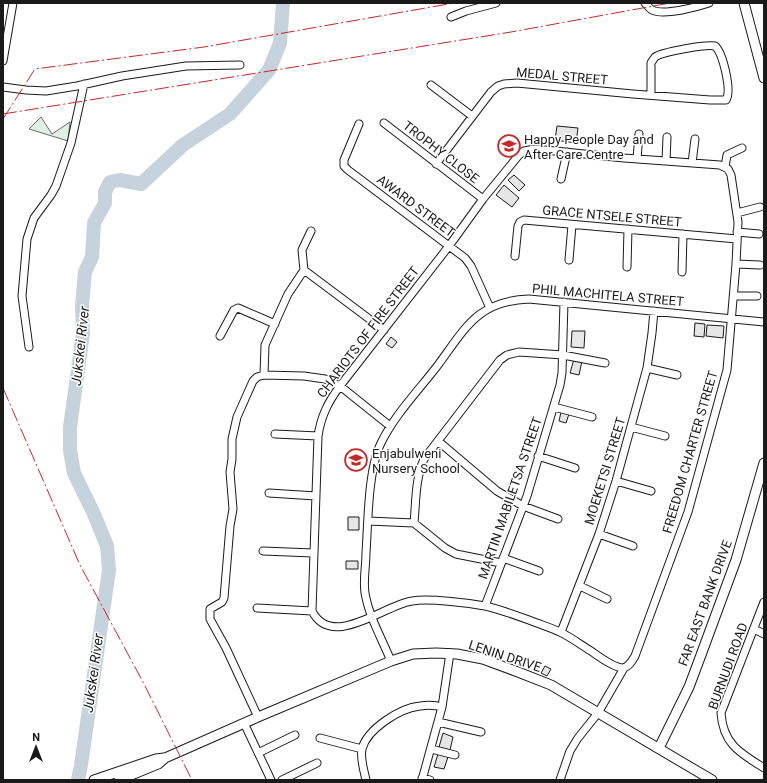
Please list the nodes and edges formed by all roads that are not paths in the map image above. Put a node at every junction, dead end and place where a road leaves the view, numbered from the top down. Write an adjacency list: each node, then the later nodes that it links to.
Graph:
1 (13, 3): 9 (street)
2 (496, 3): 7 (street)
3 (645, 3): 4 (street)
4 (709, 3)
5 (740, 3): 8 (street)
6 (744, 3): 8 (street)
7 (451, 17)
8 (749, 22): 11 (street)
9 (3, 61)
10 (240, 65): 12 (street)
11 (764, 78)
12 (84, 84): 14 (street); 57 (street)
13 (431, 85): 16 (street)
14 (3, 87)
15 (651, 95): 15 (street, MEDAL STREET); 16 (street, MEDAL STREET)
16 (472, 116): 27 (street, MEDAL STREET)
17 (384, 123): 27 (street, TROPHY CLOSE)
18 (359, 124): 39 (street, AWARD STREET)
19 (639, 134): 24 (street)
20 (667, 137): 25 (street)
21 (695, 139): 26 (street)
22 (742, 148): 28 (street)
23 (567, 152): 24 (street); 29 (street); 30 (street, CHARIOTS OF FIRE STREET)
24 (638, 158): 25 (street)
25 (666, 161): 26 (street)
26 (692, 163): 28 (street)
27 (436, 164): 30 (street, TROPHY CLOSE)
28 (725, 167): 32 (street, FREEDOM CHARTER STREET)
29 (561, 178)
30 (483, 199): 39 (street, CHARIOTS OF FIRE STREET)
31 (760, 207): 32 (street)
32 (737, 213): 38 (street, FREEDOM CHARTER STREET)
33 (572, 225): 34 (street, GRACE NTSELE STREET); 40 (street, GRACE NTSELE STREET); 41 (street)
34 (628, 229): 36 (street, GRACE NTSELE STREET); 44 (street)
35 (311, 231): 45 (street)
36 (683, 234): 38 (street, GRACE NTSELE STREET); 46 (street)
37 (759, 234): 38 (street, GRACE NTSELE STREET)
38 (737, 236): 42 (street, FREEDOM CHARTER STREET)
39 (449, 246): 50 (street, AWARD STREET); 55 (street, CHARIOTS OF FIRE STREET)
40 (515, 256)
41 (570, 260)
42 (736, 264): 43 (street); 47 (street, FREEDOM CHARTER STREET)
43 (760, 264)
44 (627, 267)
45 (304, 270): 54 (street); 55 (street)
46 (682, 272)
47 (734, 296): 48 (street); 52 (street, FREEDOM CHARTER STREET)
48 (757, 296)
49 (564, 302): 50 (street, PHIL MACHITELA STREET); 51 (street, PHIL MACHITELA STREET); 58 (street, MARTIN MABILETSA STREET)
50 (490, 308): 66 (street, PHIL MACHITELA STREET)
51 (654, 311): 52 (street, PHIL MACHITELA STREET); 60 (street, MOEKETSI STREET)
52 (732, 319): 53 (street, PHIL MACHITELA STREET); 101 (street, FREEDOM CHARTER STREET)
53 (764, 322)
54 (275, 324): 56 (street); 61 (street)
55 (384, 330): 63 (street, CHARIOTS OF FIRE STREET)
56 (220, 336)
57 (29, 347)
58 (563, 355): 59 (street); 64 (street, MARTIN MABILETSA STREET); 71 (street)
59 (605, 362)
60 (647, 368): 62 (street); 67 (street, MOEKETSI STREET)
61 (264, 375): 63 (street); 104 (street)
62 (677, 375)
63 (340, 386): 66 (street); 69 (street, CHARIOTS OF FIRE STREET)
64 (554, 407): 65 (street); 72 (street, MARTIN MABILETSA STREET)
65 (592, 417)
66 (390, 426): 81 (street, PHIL MACHITELA STREET)
67 (631, 427): 70 (street); 75 (street, MOEKETSI STREET)
68 (275, 434): 69 (street)
69 (318, 436): 78 (street, CHARIOTS OF FIRE STREET)
70 (665, 436)
71 (438, 441): 79 (street); 82 (street)
72 (538, 456): 74 (street); 79 (street, MARTIN MABILETSA STREET)
73 (764, 463): 110 (street, FAR EAST BANK DRIVE)
74 (575, 468)
75 (616, 481): 76 (street); 83 (street, MOEKETSI STREET)
76 (651, 491)
77 (269, 492): 78 (street)
78 (316, 496): 86 (street, CHARIOTS OF FIRE STREET)
79 (523, 506): 80 (street); 87 (street, MARTIN MABILETSA STREET)
80 (558, 519)
81 (368, 521): 82 (street); 95 (street, PHIL MACHITELA STREET)
82 (414, 523): 87 (street)
83 (598, 534): 84 (street); 89 (street, MOEKETSI STREET)
84 (633, 546)
85 (263, 551): 86 (street)
86 (313, 554): 94 (street, CHARIOTS OF FIRE STREET)
87 (502, 560): 88 (street); 92 (street, MARTIN MABILETSA STREET)
88 (539, 570)
89 (580, 586): 90 (street); 97 (street, MOEKETSI STREET)
90 (607, 599)
91 (764, 602): 96 (street, BURNUDI ROAD)
92 (485, 606): 95 (street); 97 (street)
93 (257, 608): 94 (street)
94 (312, 611): 95 (street)
95 (372, 616): 100 (street, PHIL MACHITELA STREET)
96 (754, 629): 98 (street); 116 (street, BURNUDI ROAD)
97 (561, 632): 101 (street)
98 (764, 634)
99 (450, 653): 100 (street, LENIN DRIVE); 102 (street); 103 (street, LENIN DRIVE)
100 (392, 661): 104 (street, LENIN DRIVE)
101 (624, 668): 103 (street, FREEDOM CHARTER STREET)
102 (442, 707): 105 (street); 111 (street)
103 (598, 712): 110 (street, LENIN DRIVE); 125 (street, FREEDOM CHARTER STREET)
104 (258, 717): 106 (street, LENIN DRIVE)
105 (438, 722): 107 (street); 112 (street)
106 (244, 723): 113 (street); 117 (street, LENIN DRIVE)
107 (481, 732)
108 (295, 735): 113 (street)
109 (320, 738): 111 (street)
110 (659, 748): 126 (street, LENIN DRIVE)
111 (362, 749): 123 (street)
112 (431, 749): 114 (street); 118 (street)
113 (258, 753): 121 (street)
114 (455, 755)
115 (317, 763): 122 (street)
116 (764, 768)
117 (129, 775): 119 (street); 120 (street)
118 (422, 779): 124 (street)
119 (94, 780)
120 (119, 780)
121 (271, 780)
122 (282, 780)
123 (366, 780)
124 (430, 780)
125 (560, 780)
126 (712, 780)

